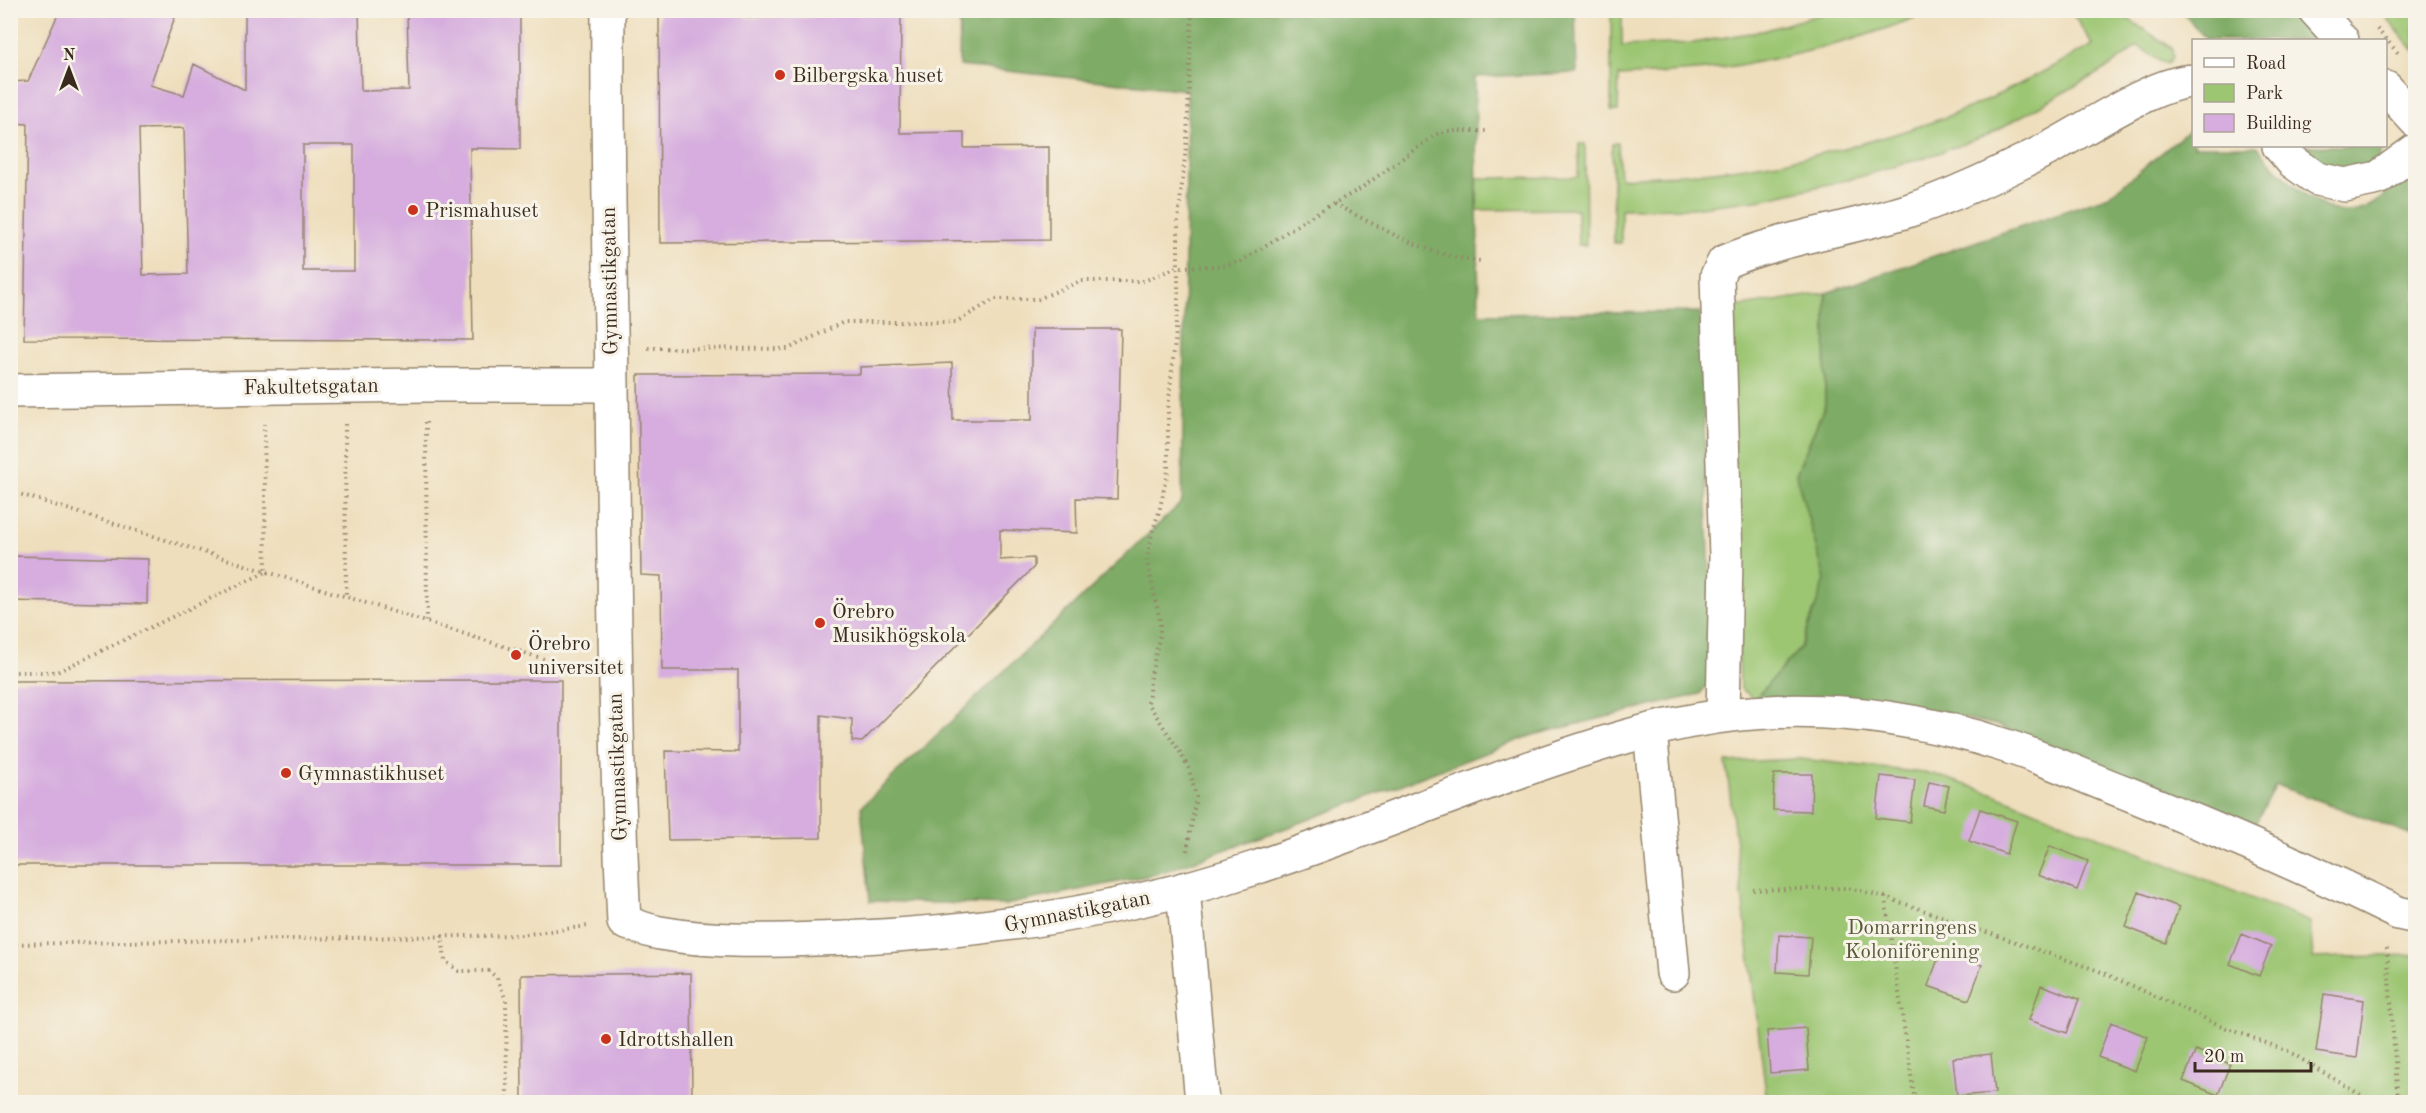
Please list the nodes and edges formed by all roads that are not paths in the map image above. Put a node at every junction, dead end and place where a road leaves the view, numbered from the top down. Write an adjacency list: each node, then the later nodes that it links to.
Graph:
1 (608, 10): 9 (street, Gymnastikgatan)
2 (2314, 10): 3 (street)
3 (2341, 39)
4 (2192, 81): 11 (street)
5 (2387, 90): 6 (street)
6 (2415, 121)
7 (2280, 147): 8 (street)
8 (2415, 150)
9 (612, 385): 10 (street, Fakultetsgatan); 13 (street, Gymnastikgatan)
10 (10, 391)
11 (1723, 716): 12 (street, Gymnastikgatan); 14 (street, Gymnastikgatan)
12 (1650, 730): 13 (street, Gymnastikgatan); 15 (street)
13 (1183, 889): 16 (street)
14 (2415, 917)
15 (1672, 974)
16 (1202, 1102)

